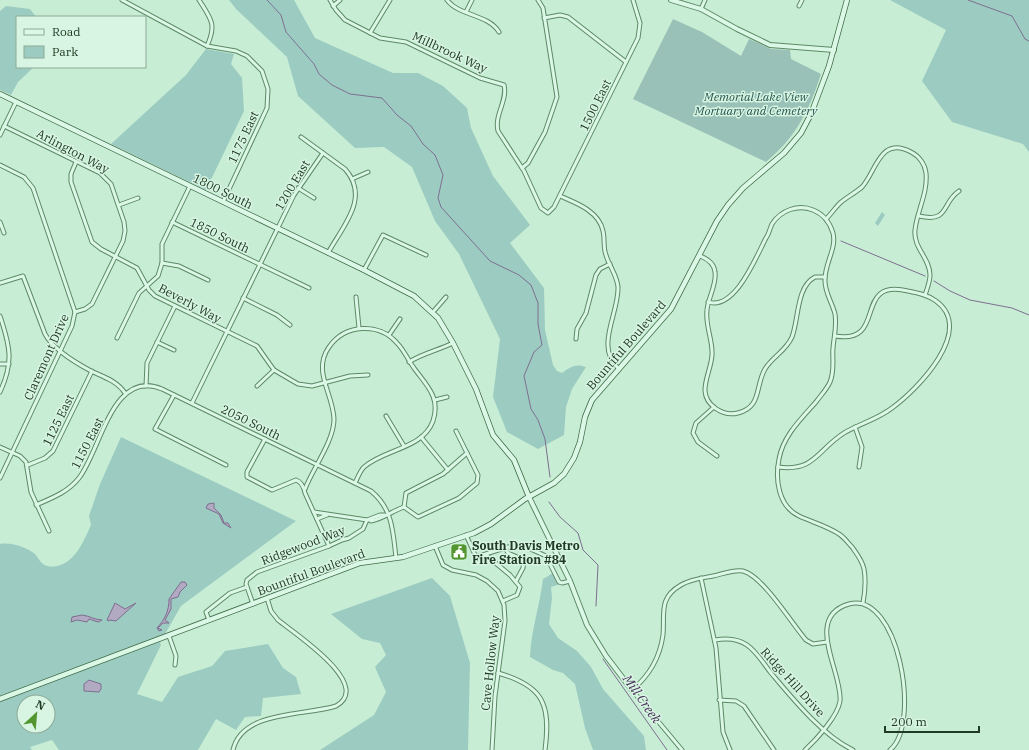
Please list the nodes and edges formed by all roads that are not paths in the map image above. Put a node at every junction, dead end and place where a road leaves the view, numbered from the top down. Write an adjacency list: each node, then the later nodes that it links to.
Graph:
1 (122, 0): 21 (street)
2 (198, 0): 21 (street)
3 (330, 0): 14 (street, Millbrook Way)
4 (340, 0): 14 (street)
5 (390, 0): 20 (street)
6 (447, 0): 17 (street)
7 (472, 0): 17 (street)
8 (538, 0): 18 (street)
9 (633, 0): 23 (street, 1500 East)
10 (671, 0): 16 (street)
11 (705, 0): 16 (street)
12 (802, 0): 15 (street)
13 (846, 0): 22 (main road, Bountiful Boulevard)
14 (333, 6): 20 (street, Millbrook Way)
15 (799, 6)
16 (701, 9): 22 (street)
17 (466, 12): 19 (street)
18 (544, 18): 23 (street); 32 (street)
19 (499, 32)
20 (370, 33): 32 (street, Millbrook Way)
21 (207, 46): 41 (street, 1175 East)
22 (834, 50): 52 (main road, Bountiful Boulevard)
23 (626, 62): 38 (street, 1500 East)
24 (0, 94): 25 (main road, 1800 South)
25 (16, 102): 26 (street); 35 (main road, 1800 South)
26 (4, 126): 27 (street); 30 (street, Arlington Way)
27 (0, 135)
28 (301, 136): 29 (street)
29 (323, 153): 34 (street); 36 (street, 1200 East)
30 (76, 162): 42 (street, Arlington Way); 53 (street, Beverly Way)
31 (0, 165): 69 (street, Claremont Drive)
32 (522, 168): 43 (street, Millbrook Way)
33 (368, 172): 34 (street)
34 (352, 179): 50 (street)
35 (190, 186): 41 (main road, 1800 South); 47 (street)
36 (298, 188): 40 (street); 48 (street, 1200 East)
37 (959, 191): 44 (street)
38 (560, 196): 43 (street, 1500 East); 56 (street)
39 (138, 198): 42 (street)
40 (314, 198)
41 (223, 202): 48 (main road, 1800 South)
42 (118, 205): 53 (street, Arlington Way)
43 (548, 213)
44 (918, 216): 45 (street); 63 (street)
45 (826, 219): 58 (street); 67 (street)
46 (0, 222): 49 (street)
47 (172, 222): 54 (street); 55 (street, 1850 South)
48 (277, 228): 50 (main road, 1800 South); 55 (street, 1200 East)
49 (4, 233)
50 (328, 253): 57 (main road, 1800 South)
51 (426, 255): 57 (street)
52 (700, 256): 67 (street); 88 (main road, Bountiful Boulevard)
53 (115, 257): 61 (street, Beverly Way); 69 (street, Arlington Way)
54 (162, 263): 59 (street); 61 (street)
55 (260, 264): 62 (street, 1850 South); 66 (street, 1200 East)
56 (610, 264): 80 (street); 88 (street)
57 (364, 270): 70 (main road, 1800 South)
58 (825, 276): 78 (street); 101 (street)
59 (208, 280)
60 (0, 283): 83 (street)
61 (146, 286): 68 (street, Beverly Way); 79 (street)
62 (309, 288)
63 (925, 296): 78 (street); 103 (street)
64 (356, 297): 75 (street)
65 (446, 297): 70 (street)
66 (243, 298): 74 (street); 76 (street, 1200 East)
67 (708, 302): 101 (street)
68 (175, 306): 76 (street, Beverly Way); 81 (street)
69 (75, 312): 83 (street, Claremont Drive)
70 (433, 312): 82 (main road, 1800 South)
71 (0, 316): 73 (street)
72 (400, 319): 77 (street)
73 (1, 321): 87 (street)
74 (290, 325)
75 (360, 328): 77 (street); 92 (street)
76 (227, 332): 89 (street, Beverly Way); 100 (street, 1200 East)
77 (389, 335): 85 (street)
78 (835, 336): 115 (street)
79 (117, 338)
80 (576, 339)
81 (157, 342): 84 (street); 93 (street)
82 (453, 343): 85 (street); 121 (main road, 1800 South)
83 (61, 350): 90 (street); 109 (street, Claremont Drive)
84 (174, 350)
85 (409, 362): 99 (street)
86 (0, 364): 87 (street)
87 (9, 364): 95 (street)
88 (619, 369): 121 (main road, Bountiful Boulevard)
89 (274, 370): 92 (street, Beverly Way); 94 (street)
90 (92, 371): 96 (street); 113 (street, 1125 East)
91 (368, 375): 92 (street, Beverly Way)
92 (325, 383): 112 (street)
93 (146, 386): 96 (street); 97 (street, 2050 South)
94 (257, 386)
95 (0, 392)
96 (125, 393): 122 (street, 1150 East)
97 (174, 395): 100 (street, 2050 South); 114 (street)
98 (447, 397): 99 (street)
99 (435, 400): 105 (street)
100 (192, 403): 106 (street, 2050 South)
101 (714, 407): 111 (street)
102 (386, 416): 107 (street)
103 (855, 427): 115 (street); 116 (street)
104 (456, 431): 110 (street)
105 (421, 437): 107 (street); 117 (street)
106 (265, 439): 112 (street, 2050 South); 120 (street)
107 (404, 446): 119 (street)
108 (0, 447): 109 (street)
109 (12, 452): 113 (street); 118 (street, Claremont Drive)
110 (467, 453): 117 (street); 123 (street)
111 (716, 456)
112 (317, 464): 119 (street, 2050 South); 120 (street)
113 (28, 465): 122 (street)
114 (226, 465)
115 (778, 467): 142 (street)
116 (859, 467)
117 (448, 470): 123 (street)
118 (0, 478)
119 (355, 483): 126 (street, 2050 South)
120 (305, 489): 124 (street)
121 (529, 497): 130 (main road, Bountiful Boulevard); 138 (street)
122 (36, 505): 129 (street)
123 (404, 507): 126 (street, Ridgewood Way)
124 (314, 512): 125 (street, Ridgewood Way); 127 (street)
125 (327, 514): 127 (street, Ridgewood Way); 128 (street, Ridgewood Way)
126 (387, 514): 128 (street, Ridgewood Way); 135 (street, 2050 South)
127 (317, 519): 131 (street)
128 (368, 520): 131 (street, Ridgewood Way)
129 (49, 531)
130 (466, 536): 132 (main road, Bountiful Boulevard); 134 (street)
131 (330, 546): 139 (street, Ridgewood Way)
132 (435, 546): 135 (main road, Bountiful Boulevard); 141 (street, Cave Hollow Way)
133 (504, 548): 134 (street); 137 (street); 138 (street)
134 (486, 555): 137 (street)
135 (396, 558): 140 (main road, Bountiful Boulevard)
136 (701, 578): 146 (street); 147 (street); 150 (street)
137 (516, 581): 141 (street)
138 (570, 581): 150 (street)
139 (247, 587): 143 (street); 144 (street)
140 (267, 598): 143 (main road, Bountiful Boulevard); 154 (street)
141 (503, 602): 149 (street, Cave Hollow Way)
142 (863, 603): 147 (street); 162 (street)
143 (253, 604): 144 (main road, Bountiful Boulevard)
144 (209, 620): 145 (main road, Bountiful Boulevard)
145 (169, 636): 148 (street); 151 (main road, Bountiful Boulevard)
146 (715, 640): 152 (street); 153 (street, Ridge Hill Drive)
147 (827, 642): 153 (street)
148 (175, 665)
149 (498, 673): 155 (street, Cave Hollow Way); 156 (street)
150 (632, 690): 157 (street)
151 (0, 699)
152 (719, 700): 158 (street); 159 (street)
153 (823, 729): 160 (street); 161 (street, Ridge Hill Drive)
154 (233, 750)
155 (492, 750)
156 (545, 750)
157 (682, 750)
158 (730, 750)
159 (774, 750)
160 (805, 750)
161 (853, 750)
162 (890, 750)

